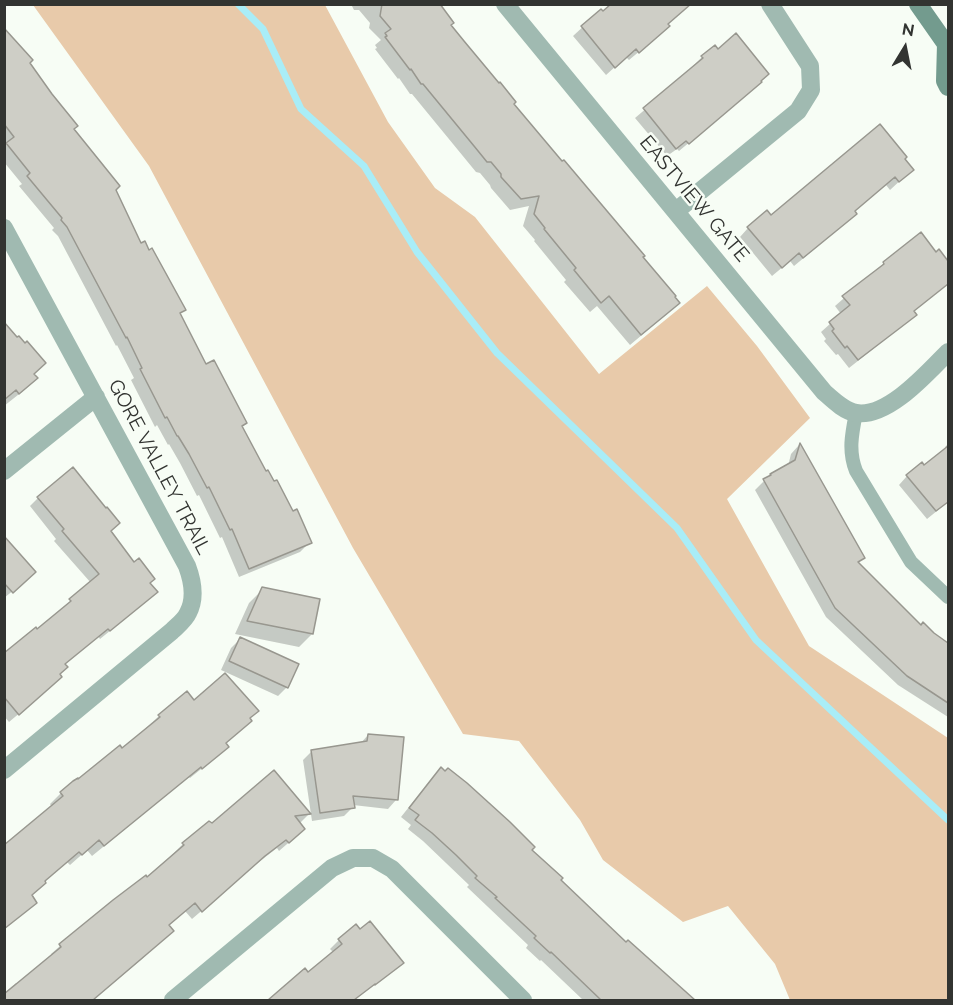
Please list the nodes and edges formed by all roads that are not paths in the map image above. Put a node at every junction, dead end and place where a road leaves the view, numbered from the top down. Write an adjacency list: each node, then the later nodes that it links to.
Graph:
1 (770, 4): 6 (street)
2 (918, 4): 4 (main road)
3 (513, 7): 6 (street, EASTVIEW GATE)
4 (947, 45): 5 (main road)
5 (948, 87)
6 (676, 211): 10 (street, EASTVIEW GATE)
7 (4, 228): 9 (street, GORE VALLEY TRAIL)
8 (948, 352): 10 (street)
9 (96, 397): 11 (street); 13 (street, GORE VALLEY TRAIL)
10 (856, 412): 12 (lane)
11 (4, 471)
12 (948, 597)
13 (4, 770)
14 (173, 1000): 15 (street)
15 (523, 1000)

